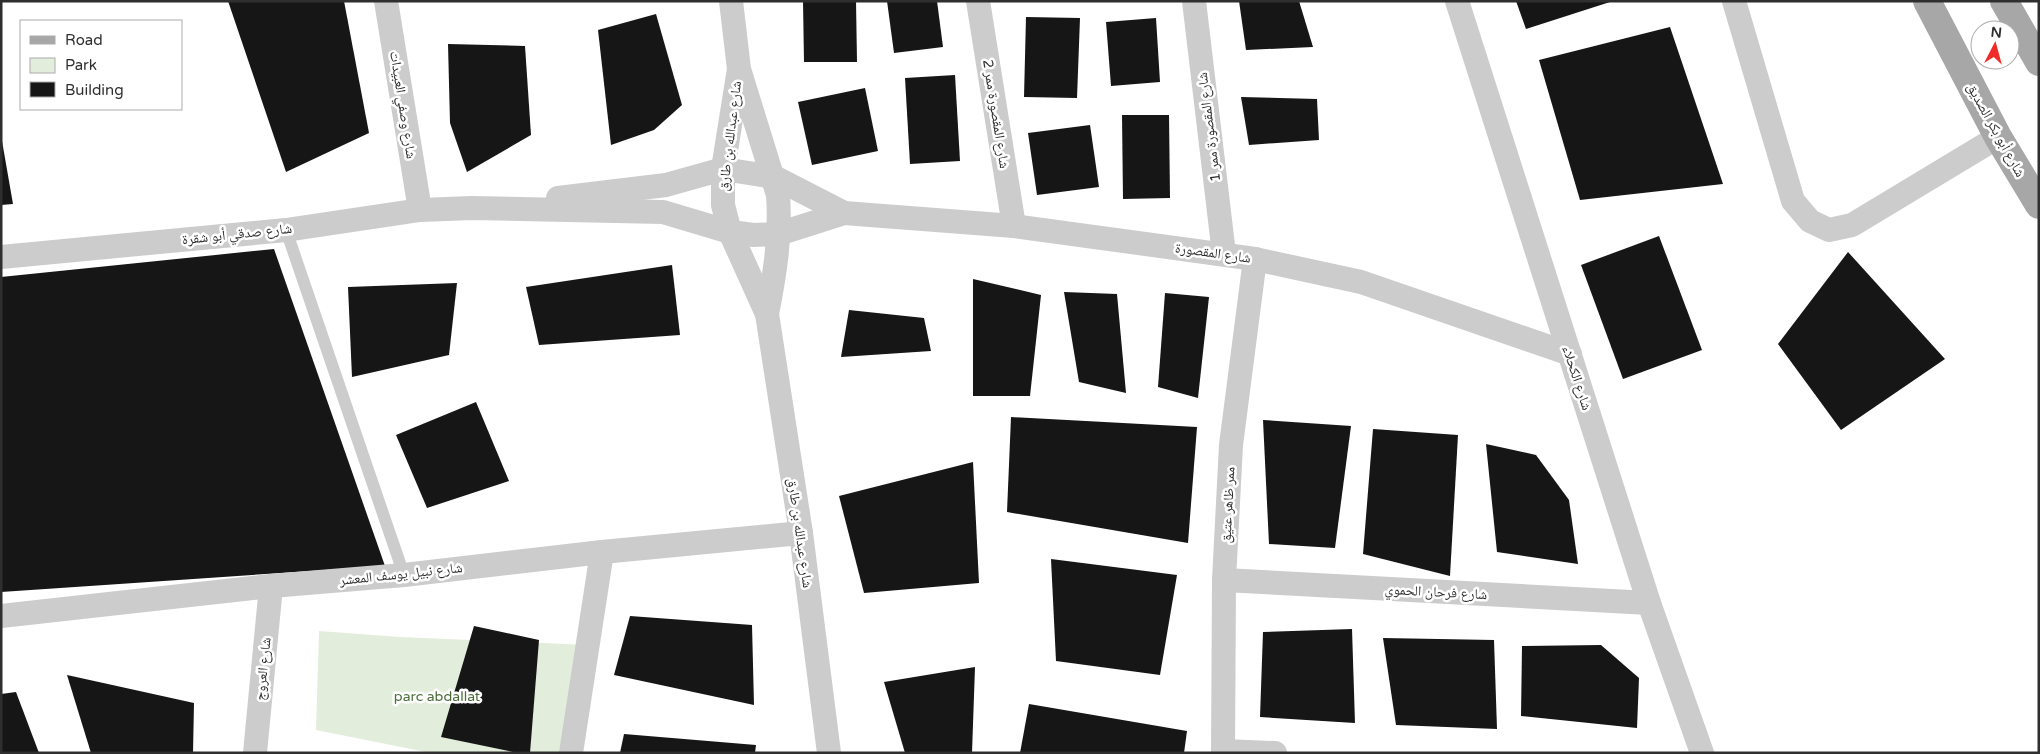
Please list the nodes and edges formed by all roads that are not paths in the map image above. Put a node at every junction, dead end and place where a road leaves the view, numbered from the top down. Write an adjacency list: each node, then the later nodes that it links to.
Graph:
1 (386, 1): 16 (street, شارع وصفي العبيدات)
2 (731, 1): 10 (street, شارع عبدالله بن طارق)
3 (978, 1): 18 (street, شارع المقصورة ممر 2)
4 (1194, 1): 22 (street, شارع المقصورة ممر 1)
5 (1457, 1): 26 (street, شارع الكحلاء)
6 (1734, 1): 11 (street)
7 (1927, 1): 11 (main road, شارع أبو بكر الصديق)
8 (2004, 1): 9 (main road)
9 (2039, 62)
10 (739, 69): 12 (street, شارع عبدالله بن طارق); 13 (street, شارع عبدالله بن طارق)
11 (1998, 137): 14 (main road, شارع أبو بكر الصديق)
12 (723, 169): 13 (street, شارع المقصورة); 15 (street, شارع صدقي أبو شقرة); 20 (street, شارع عبدالله بن طارق)
13 (774, 178): 17 (street, شارع المقصورة); 21 (street, شارع عبدالله بن طارق)
14 (2039, 205)
15 (472, 208): 16 (street, شارع صدقي أبو شقرة); 20 (street, شارع صدقي أبو شقرة)
16 (420, 210): 19 (street, شارع صدقي أبو شقرة)
17 (844, 213): 18 (street, شارع المقصورة); 21 (street, شارع المقصورة)
18 (1014, 226): 22 (street, شارع المقصورة)
19 (286, 230): 23 (street, شارع صدقي أبو شقرة); 29 (lane)
20 (730, 232): 21 (street, شارع المقصورة); 25 (street, شارع عبدالله بن طارق)
21 (778, 234): 25 (street, شارع عبدالله بن طارق)
22 (1224, 254): 24 (street, شارع المقصورة)
23 (1, 257)
24 (1255, 259): 26 (street, شارع المقصورة); 30 (street, ممر ظاهر عتيق)
25 (767, 314): 27 (street, شارع عبدالله بن طارق)
26 (1570, 354): 32 (street, شارع الكحلاء)
27 (801, 533): 28 (street, شارع نبيل يوسف المعشر); 37 (street, شارع عبدالله بن طارق)
28 (602, 552): 29 (street, شارع نبيل يوسف المعشر); 36 (street)
29 (404, 575): 31 (street, شارع نبيل يوسف المعشر)
30 (1224, 580): 32 (street, شارع فرحان الحموي); 34 (street, ممر ظاهر عتيق)
31 (271, 586): 33 (street, شارع نبيل يوسف المعشر); 35 (street, شارع العروج)
32 (1649, 603): 39 (street, شارع الكحلاء)
33 (1, 616)
34 (1223, 752): 38 (street)
35 (255, 753)
36 (571, 753)
37 (829, 753)
38 (1275, 753)
39 (1702, 753)

